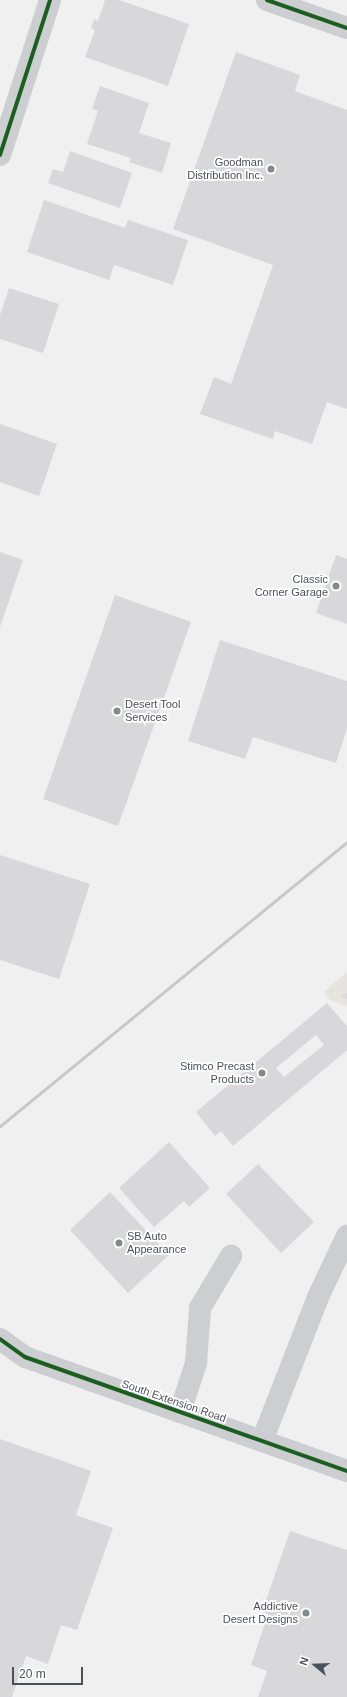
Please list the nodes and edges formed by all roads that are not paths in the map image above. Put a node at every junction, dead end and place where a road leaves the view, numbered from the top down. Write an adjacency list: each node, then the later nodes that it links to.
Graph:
1 (50, 0): 4 (street)
2 (267, 0): 3 (street)
3 (347, 28)
4 (0, 155)
5 (347, 1236): 11 (street)
6 (231, 1256): 10 (street)
7 (0, 1338): 9 (street, South Extension Road)
8 (0, 1357): 9 (street, South Extension Road)
9 (25, 1357): 10 (street, South Extension Road)
10 (180, 1412): 11 (street, South Extension Road)
11 (262, 1441): 12 (street, South Extension Road)
12 (347, 1471)

